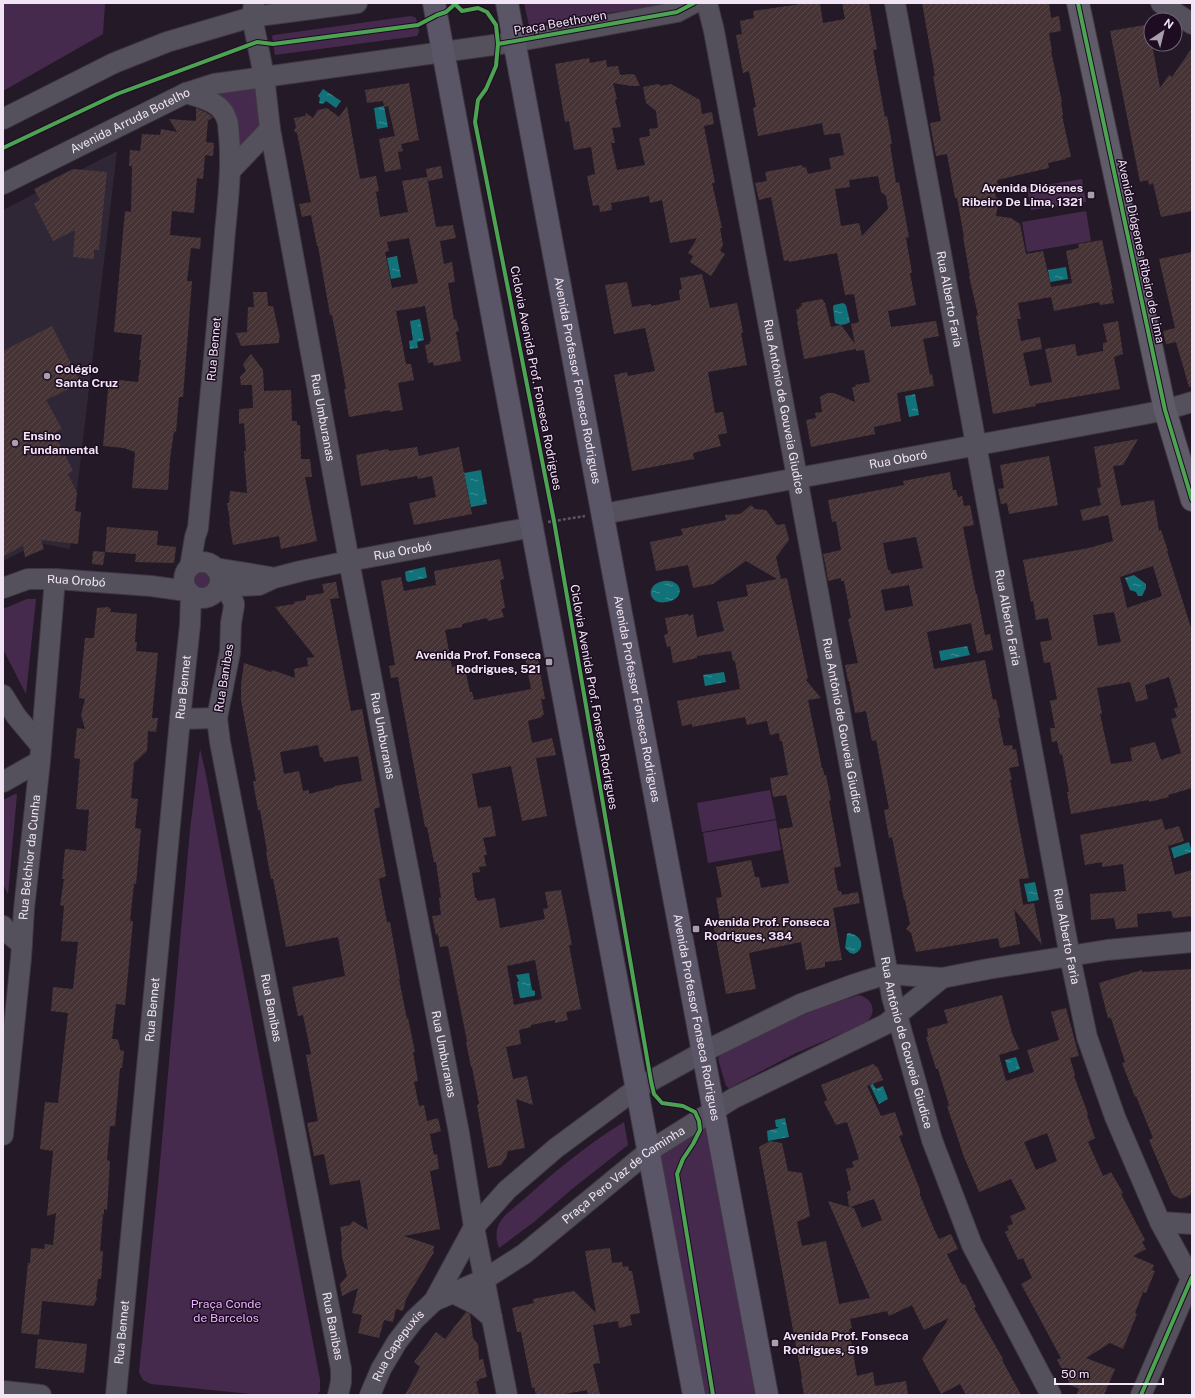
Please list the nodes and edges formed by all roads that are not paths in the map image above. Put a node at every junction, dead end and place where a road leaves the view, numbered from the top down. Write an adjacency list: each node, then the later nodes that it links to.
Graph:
1 (357, 3): 10 (street)
2 (434, 3): 14 (highway)
3 (507, 3): 13 (highway, Avenida Professor Fonseca Rodrigues)
4 (694, 3): 13 (street, Praça Beethoven)
5 (707, 3): 12 (street, Rua Antônio de Gouveia Giudice)
6 (717, 3): 12 (street, Rua Antônio de Gouveia Giudice)
7 (895, 3): 23 (street, Rua Alberto Faria)
8 (1161, 3): 11 (street)
9 (1080, 6): 22 (main road, Avenida Diógenes Ribeiro de Lima)
10 (253, 10): 15 (street); 17 (street)
11 (1192, 24)
12 (714, 31): 24 (street, Rua Antônio de Gouveia Giudice)
13 (514, 42): 14 (street, Praça Beethoven); 26 (highway, Avenida Professor Fonseca Rodrigues)
14 (444, 52): 15 (street, Praça Beethoven); 27 (highway)
15 (264, 76): 16 (street, Avenida Arruda Botelho); 18 (street, Rua Umburanas)
16 (186, 93): 19 (street, Rua Bennet); 20 (street, Avenida Arruda Botelho)
17 (3, 119)
18 (270, 129): 19 (street); 28 (street, Rua Umburanas)
19 (230, 171): 30 (street, Rua Bennet)
20 (3, 184)
21 (1192, 402): 22 (street, Rua Oboró)
22 (1165, 410): 23 (street, Rua Oboró); 25 (main road, Avenida Diógenes Ribeiro de Lima)
23 (976, 445): 24 (street, Rua Oboró); 42 (street, Rua Alberto Faria)
24 (797, 477): 26 (street, Rua Oboró); 44 (street, Rua Antônio de Gouveia Giudice)
25 (1192, 500)
26 (603, 514): 47 (highway, Avenida Professor Fonseca Rodrigues)
27 (533, 527): 28 (street, Rua Orobó); 48 (highway)
28 (349, 561): 31 (street, Rua Orobó); 54 (street, Rua Umburanas)
29 (55, 579): 30 (street, Rua Orobó); 32 (street, Rua Orobó); 37 (street, Rua Belchior da Cunha)
30 (202, 580): 31 (street, Rua Orobó); 33 (street, Rua Banibas); 36 (street, Rua Bennet)
31 (266, 581): 33 (street)
32 (3, 588)
33 (231, 623): 35 (street, Rua Banibas)
34 (3, 695): 37 (street)
35 (217, 718): 36 (street); 61 (street, Rua Banibas)
36 (180, 719): 63 (street, Rua Bennet)
37 (40, 754): 38 (street); 41 (street, Rua Belchior da Cunha)
38 (3, 782)
39 (3, 926): 41 (street)
40 (1192, 942): 42 (street)
41 (22, 951): 43 (street); 50 (street, Rua Belchior da Cunha)
42 (1070, 957): 45 (street); 52 (street, Rua Alberto Faria)
43 (3, 967)
44 (887, 974): 45 (street); 46 (street, Rua Antônio de Gouveia Giudice); 47 (street)
45 (942, 978): 46 (street, Praça Pero Vaz de Caminha)
46 (897, 1015): 49 (street, Praça Pero Vaz de Caminha); 68 (street, Rua Antônio de Gouveia Giudice)
47 (703, 1052): 48 (street); 49 (highway, Avenida Professor Fonseca Rodrigues)
48 (636, 1089): 51 (highway); 54 (street)
49 (713, 1111): 51 (street, Praça Pero Vaz de Caminha); 67 (highway, Avenida Professor Fonseca Rodrigues)
50 (3, 1135)
51 (649, 1151): 56 (street, Praça Pero Vaz de Caminha); 66 (highway)
52 (1160, 1222): 53 (street); 55 (street, Rua Alberto Faria)
53 (1192, 1224)
54 (474, 1227): 56 (street, Rua Umburanas); 58 (street, Rua Capepuxis)
55 (1192, 1278): 69 (street)
56 (485, 1279): 57 (street, Rua Capepuxis); 59 (street, Rua Umburanas)
57 (453, 1293): 58 (street, Rua Capepuxis); 59 (street)
58 (434, 1301): 64 (street, Rua Capepuxis)
59 (492, 1318): 65 (street, Rua Umburanas)
60 (3, 1391): 62 (street)
61 (339, 1394)
62 (42, 1395)
63 (116, 1395)
64 (370, 1395)
65 (507, 1395)
66 (694, 1395)
67 (767, 1395)
68 (1051, 1395)
69 (1141, 1395)

